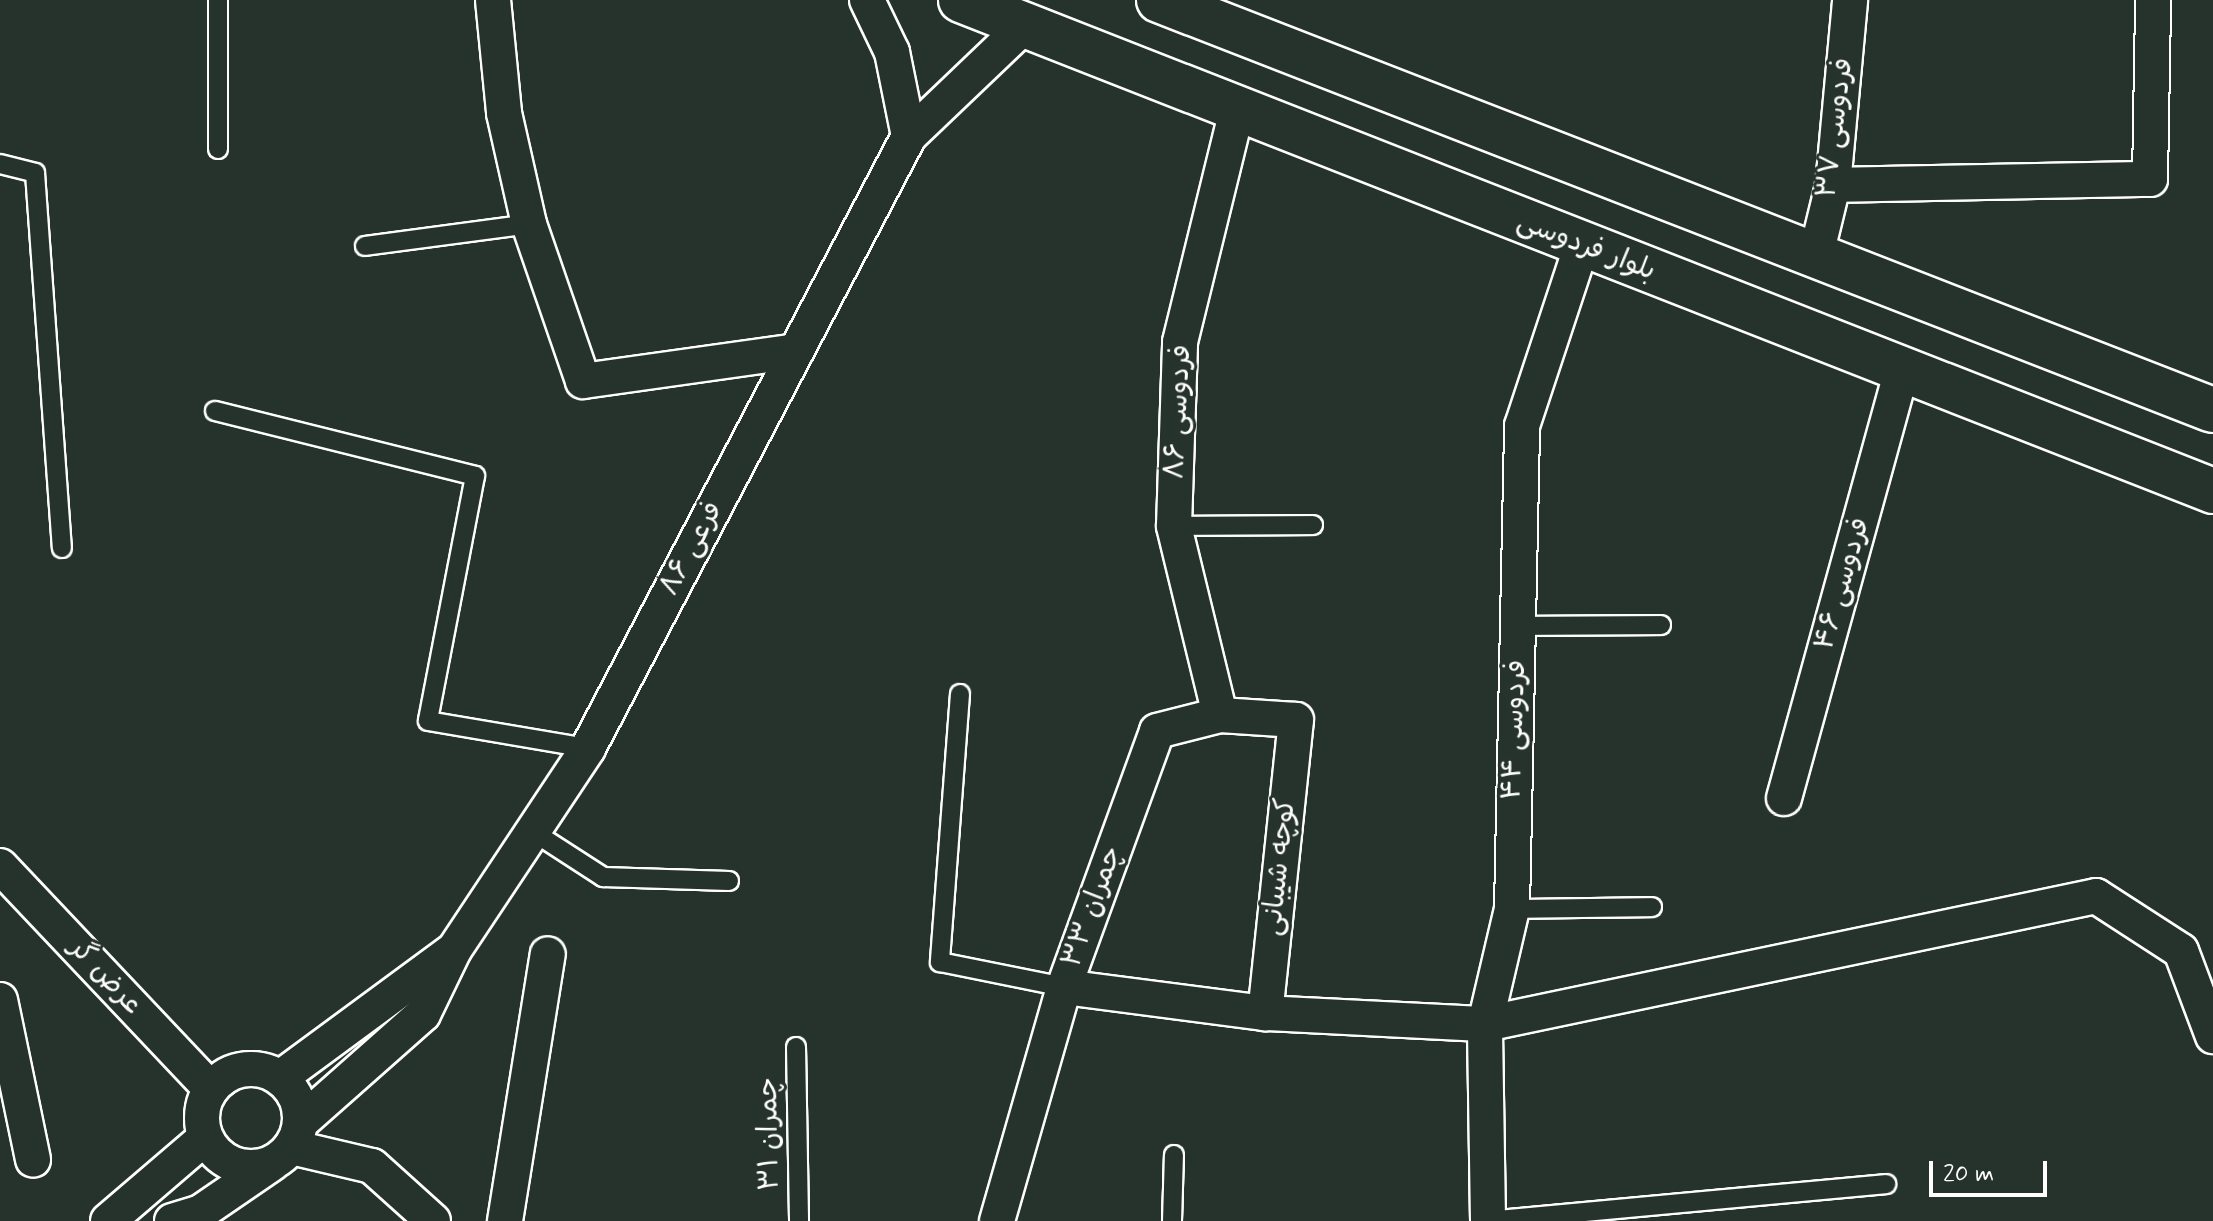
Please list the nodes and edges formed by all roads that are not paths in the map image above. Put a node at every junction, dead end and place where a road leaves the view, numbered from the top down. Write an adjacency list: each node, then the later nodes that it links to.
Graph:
1 (218, 0): 11 (lane)
2 (493, 0): 14 (street)
3 (867, 0): 10 (street)
4 (961, 0): 8 (main road, بلوار فردوسی)
5 (1159, 0): 17 (main road)
6 (1850, 0): 13 (street, فردوسی ۳۷)
7 (2153, 0): 13 (street)
8 (1023, 27): 9 (main road, بلوار فردوسی); 10 (street, فرعی ۸۶)
9 (1237, 110): 15 (main road, بلوار فردوسی); 24 (street, فردوسی ۸۶)
10 (909, 136): 18 (street, فرعی ۸۶)
11 (218, 149)
12 (0, 164): 25 (lane)
13 (1833, 185): 17 (street, فردوسی ۳۷)
14 (529, 224): 16 (lane); 18 (street)
15 (1582, 245): 19 (main road, بلوار فردوسی); 27 (street, فردوسی ۴۴)
16 (365, 246)
17 (1816, 255): 20 (main road)
18 (796, 351): 31 (street, فرعی ۸۶)
19 (1902, 370): 22 (main road, بلوار فردوسی); 32 (street, فردوسی ۴۶)
20 (2213, 410)
21 (215, 411): 31 (lane)
22 (2213, 491)
23 (1313, 525): 24 (lane)
24 (1174, 526): 29 (street, فردوسی ۸۶)
25 (62, 548)
26 (1661, 625): 27 (lane)
27 (1519, 626): 37 (street, فردوسی ۴۴)
28 (960, 694): 40 (lane)
29 (1220, 715): 30 (street, چمران ۳۳); 40 (street, چمران ۳۳)
30 (1296, 720): 42 (street, کوچه شیبانی)
31 (588, 748): 33 (street, فرعی ۸۶)
32 (1784, 798)
33 (532, 831): 35 (lane); 38 (street, فرعی ۸۶)
34 (0, 866): 47 (street, عرض گر)
35 (729, 881)
36 (1652, 907): 37 (lane)
37 (1512, 909): 43 (street, فردوسی ۴۴)
38 (454, 950): 46 (street); 49 (street)
39 (548, 954): 56 (street)
40 (1064, 987): 42 (street); 58 (street, چمران ۳۳)
41 (0, 1000): 51 (street)
42 (1265, 1013): 43 (street)
43 (1485, 1024): 44 (street); 60 (street, فردوسی ۴۴)
44 (2213, 1036)
45 (796, 1047): 57 (lane, چمران ۳۱)
46 (280, 1078): 47 (street); 49 (street)
47 (211, 1089): 48 (street)
48 (205, 1138): 49 (street); 53 (street)
49 (287, 1145): 54 (street); 55 (street)
50 (1174, 1155): 59 (lane)
51 (33, 1160)
52 (1886, 1184): 60 (lane)
53 (108, 1221)
54 (172, 1221)
55 (433, 1221)
56 (505, 1221)
57 (799, 1221)
58 (997, 1221)
59 (1172, 1221)
60 (1488, 1221)

